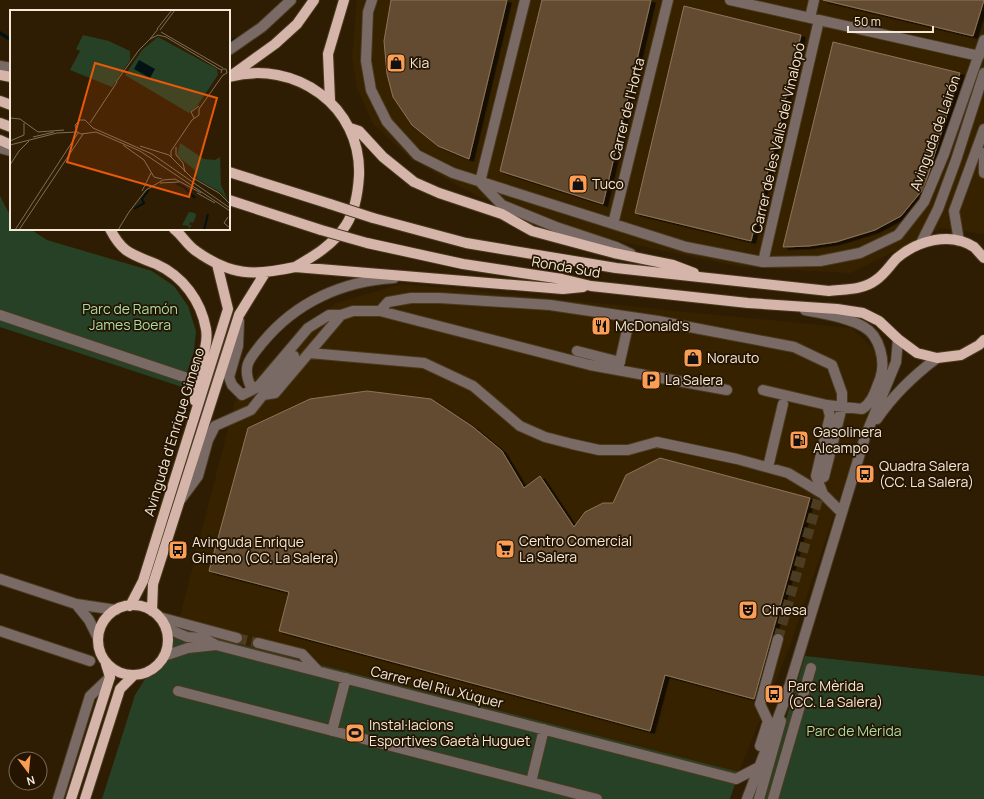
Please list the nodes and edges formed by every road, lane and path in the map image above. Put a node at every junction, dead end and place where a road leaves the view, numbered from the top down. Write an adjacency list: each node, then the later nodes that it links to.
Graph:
1 (291, 0): 11 (street)
2 (314, 0): 18 (main road)
3 (344, 0): 20 (main road)
4 (372, 0): 34 (street)
5 (525, 0): 34 (street)
6 (668, 0): 36 (street, Carrer de l'Horta)
7 (730, 0): 9 (street)
8 (814, 0): 9 (street, Carrer de les Valls del Vinalopó)
9 (815, 19): 12 (street); 44 (street, Carrer de les Valls del Vinalopó)
10 (984, 40): 12 (street, Avinguda de Lairón)
11 (230, 49)
12 (979, 56): 15 (street, Avinguda de Lairón)
13 (0, 66): 14 (street)
14 (10, 68)
15 (973, 72): 16 (street); 44 (street, Avinguda de Lairón)
16 (984, 73): 40 (street, Avinguda de Lairón)
17 (0, 74): 19 (main road)
18 (230, 76): 20 (main road)
19 (10, 77)
20 (330, 100): 25 (main road)
21 (0, 101): 22 (main road)
22 (10, 105)
23 (0, 123): 24 (main road)
24 (10, 127)
25 (350, 128): 42 (main road); 46 (main road)
26 (984, 129): 39 (street)
27 (0, 140): 28 (main road)
28 (10, 145)
29 (0, 148): 30 (street)
30 (10, 151)
31 (984, 153): 33 (street)
32 (230, 172): 49 (main road, Ronda Sud, bridge)
33 (984, 173)
34 (480, 182): 36 (street); 42 (street)
35 (230, 200): 50 (main road, Ronda Sud, bridge)
36 (613, 224): 44 (street)
37 (110, 230): 64 (main road)
38 (176, 230): 45 (main road)
39 (959, 241): 40 (main road); 41 (main road)
40 (921, 243): 49 (main road, Ronda Sud)
41 (979, 246): 43 (main road)
42 (632, 255): 49 (main road)
43 (984, 258)
44 (763, 262)
45 (217, 264): 47 (main road); 71 (main road, Avinguda d'Enrique Gimeno)
46 (295, 267): 47 (main road); 48 (main road)
47 (265, 273): 54 (main road, Avinguda d'Enrique Gimeno)
48 (421, 277): 50 (main road); 67 (street)
49 (706, 277)
50 (591, 286): 51 (main road, Ronda Sud)
51 (797, 308): 57 (main road, Ronda Sud); 70 (street)
52 (380, 311): 55 (street); 56 (street); 63 (street)
53 (0, 315): 64 (street)
54 (239, 315): 67 (street); 76 (main road, Avinguda d'Enrique Gimeno)
55 (341, 315): 60 (street); 67 (street)
56 (630, 317): 63 (street); 70 (street)
57 (898, 339): 62 (main road, Ronda Sud); 72 (street)
58 (984, 340): 62 (main road)
59 (577, 351): 63 (street)
60 (309, 352): 67 (street); 73 (street)
61 (294, 356): 67 (street)
62 (937, 358): 72 (street)
63 (618, 366): 65 (street)
64 (196, 381): 71 (main road)
65 (726, 390)
66 (763, 390): 69 (street)
67 (260, 391): 76 (street)
68 (783, 404): 73 (street)
69 (827, 405): 70 (street); 75 (street)
70 (842, 407): 74 (street)
71 (195, 414): 80 (main road, Avinguda d'Enrique Gimeno)
72 (865, 437): 77 (street)
73 (768, 467): 75 (street)
74 (824, 477)
75 (823, 494): 77 (street)
76 (180, 500): 82 (main road, Avinguda d'Enrique Gimeno)
77 (842, 513): 99 (street)
78 (0, 579): 79 (street)
79 (76, 604): 81 (street); 85 (street)
80 (130, 606): 81 (main road); 82 (main road)
81 (116, 610): 85 (main road)
82 (155, 614): 83 (main road); 86 (street)
83 (166, 628): 89 (street, Carrer del Riu Xúquer); 90 (main road)
84 (0, 631): 91 (street)
85 (98, 638): 92 (main road)
86 (237, 638)
87 (778, 639): 100 (street)
88 (258, 643): 94 (street)
89 (216, 645): 90 (street, Carrer del Riu Xúquer); 94 (street, Carrer del Riu Xúquer)
90 (164, 656): 95 (main road)
91 (90, 661)
92 (106, 664): 95 (main road); 96 (main road)
93 (811, 668): 108 (street)
94 (318, 671): 97 (street, Carrer del Riu Xúquer)
95 (133, 676): 111 (main road)
96 (110, 677): 109 (street); 110 (main road)
97 (346, 678): 101 (street, Carrer del Riu Xúquer); 102 (street)
98 (178, 691): 102 (street)
99 (785, 701): 103 (street); 107 (street)
100 (765, 728): 103 (street); 104 (street)
101 (544, 729): 105 (street, Carrer del Riu Xúquer); 106 (street)
102 (332, 731): 106 (street)
103 (767, 745): 104 (street)
104 (751, 778): 105 (street); 107 (street)
105 (736, 779): 107 (street)
106 (531, 782): 112 (street)
107 (753, 797): 108 (street)
108 (774, 798)
109 (58, 799)
110 (71, 799)
111 (85, 799)
112 (597, 799)

